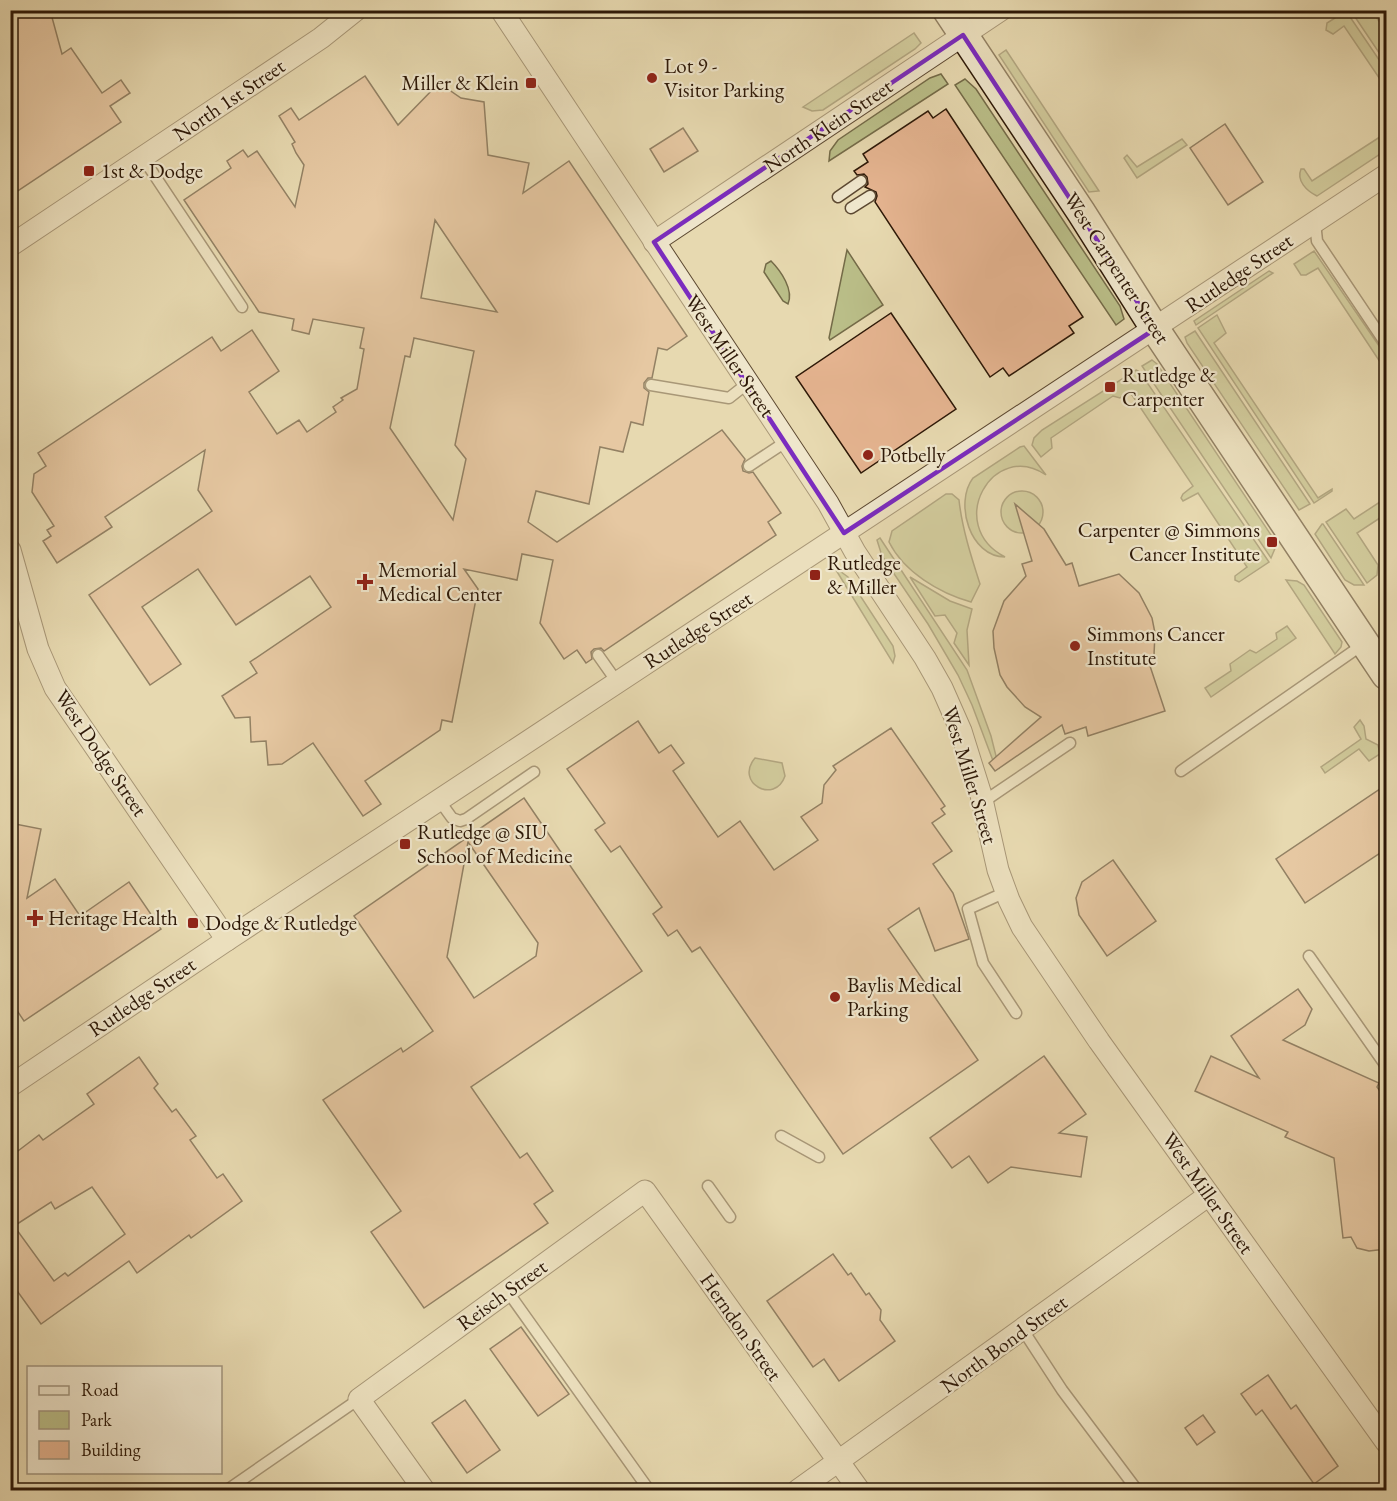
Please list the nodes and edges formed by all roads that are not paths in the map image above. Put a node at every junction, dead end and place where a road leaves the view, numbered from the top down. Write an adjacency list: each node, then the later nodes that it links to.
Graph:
1 (356, 10): 6 (street, North 1st Street)
2 (501, 10): 13 (street, West Miller Street)
3 (947, 10): 5 (street, West Carpenter Street)
4 (1001, 10): 5 (street, North Klein Street)
5 (963, 35): 13 (street, North Klein Street); 16 (street, West Carpenter Street)
6 (142, 158): 14 (street, North 1st Street); 15 (lane)
7 (1386, 175): 12 (street, Rutledge Street)
8 (861, 182): 10 (lane)
9 (870, 196): 11 (lane)
10 (838, 197)
11 (851, 208)
12 (1315, 222): 16 (street, Rutledge Street); 17 (lane)
13 (654, 242): 18 (street, West Miller Street)
14 (10, 246)
15 (242, 307)
16 (1155, 329): 22 (street, Rutledge Street); 24 (street, West Carpenter Street)
17 (1386, 344)
18 (748, 384): 19 (lane); 20 (street, West Miller Street)
19 (651, 385)
20 (787, 441): 21 (lane); 22 (street, West Miller Street)
21 (749, 466)
22 (844, 533): 27 (street, Rutledge Street); 32 (street, West Miller Street)
23 (10, 550): 34 (street, West Dodge Street)
24 (1365, 643): 26 (street, West Carpenter Street); 29 (lane)
25 (598, 655): 27 (lane)
26 (1386, 675)
27 (617, 682): 31 (street, Rutledge Street)
28 (1070, 743): 32 (lane)
29 (1180, 771)
30 (534, 772): 31 (lane)
31 (439, 800): 34 (street, Rutledge Street)
32 (983, 802): 33 (street, West Miller Street)
33 (1006, 892): 36 (lane); 43 (street, West Miller Street)
34 (227, 940): 38 (street, Rutledge Street)
35 (1310, 957): 37 (lane)
36 (1016, 1013)
37 (1386, 1066)
38 (10, 1086)
39 (781, 1136): 40 (lane)
40 (819, 1156)
41 (708, 1186): 44 (lane)
42 (645, 1191): 45 (street, Reisch Street); 49 (street, Herndon Street)
43 (1209, 1195): 46 (street, North Bond Street); 48 (street, West Miller Street)
44 (730, 1217)
45 (508, 1292): 47 (street, Reisch Street); 52 (lane)
46 (1023, 1330): 49 (street, North Bond Street); 55 (lane)
47 (359, 1399): 50 (lane); 51 (street)
48 (1384, 1434)
49 (838, 1463): 53 (street, North Bond Street); 54 (street, Herndon Street)
50 (230, 1491)
51 (424, 1491)
52 (649, 1491)
53 (798, 1491)
54 (859, 1491)
55 (1137, 1491)

